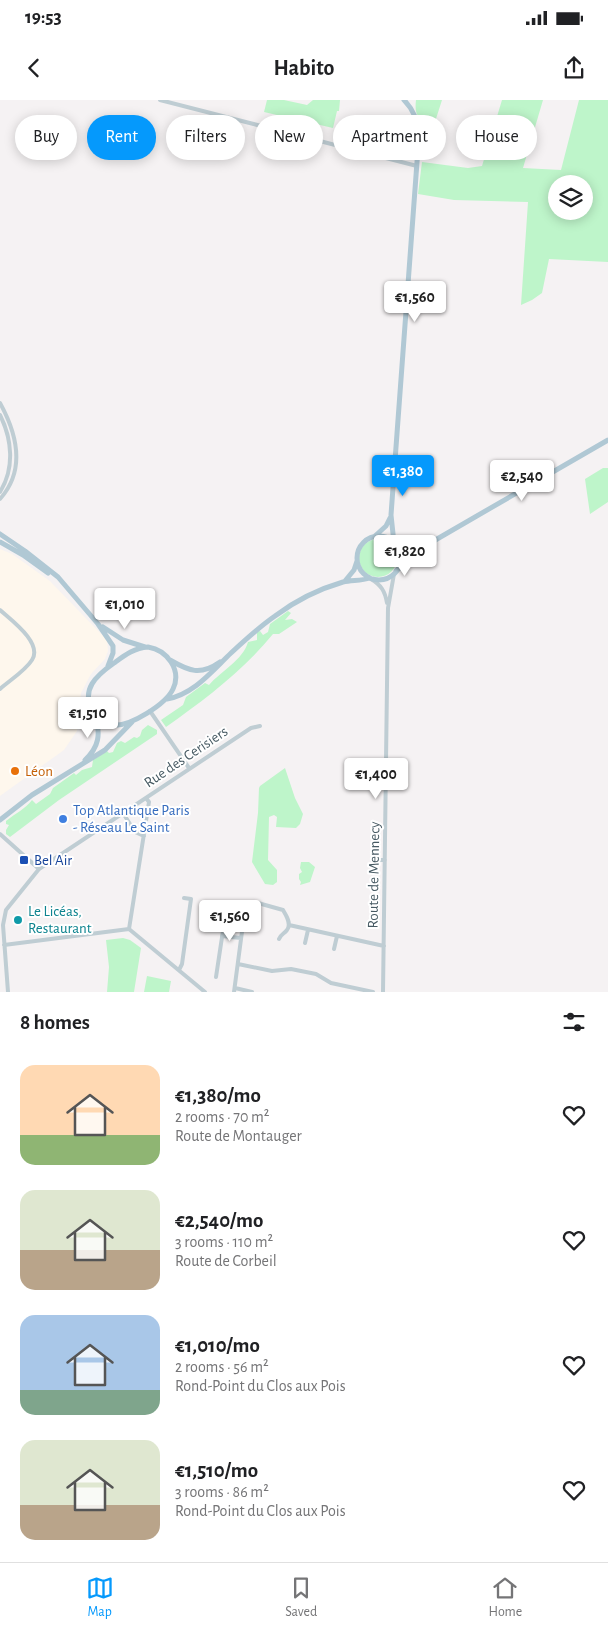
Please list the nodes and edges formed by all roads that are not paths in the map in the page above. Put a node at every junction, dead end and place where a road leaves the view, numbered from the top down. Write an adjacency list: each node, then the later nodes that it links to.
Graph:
1 (160, 100): 3 (street)
2 (404, 100): 5 (main road)
3 (333, 145)
4 (393, 160): 5 (street)
5 (417, 166): 11 (main road)
6 (0, 403): 10 (street)
7 (0, 415): 9 (street)
8 (608, 440): 16 (main road)
9 (0, 492)
10 (0, 499)
11 (391, 515): 13 (main road); 15 (main road)
12 (0, 534): 21 (main road)
13 (375, 537): 15 (main road); 17 (main road)
14 (0, 542): 21 (main road)
15 (396, 545): 16 (main road); 18 (main road)
16 (425, 546): 18 (main road)
17 (357, 560): 19 (main road); 20 (main road)
18 (395, 572): 19 (main road); 22 (street, Route de Mennecy)
19 (370, 578): 20 (main road); 22 (street, Route de Mennecy)
20 (344, 582): 27 (main road)
21 (71, 592): 24 (main road)
22 (388, 608): 43 (street, Route de Mennecy)
23 (0, 610): 29 (street)
24 (98, 624): 25 (main road); 28 (main road)
25 (148, 648): 26 (main road); 28 (main road)
26 (170, 659): 27 (main road); 30 (main road)
27 (225, 659): 30 (main road)
28 (108, 667): 32 (main road)
29 (0, 690)
30 (166, 699): 31 (main road)
31 (150, 711): 33 (main road); 36 (street)
32 (95, 713): 33 (main road); 35 (main road)
33 (132, 722): 35 (main road)
34 (260, 726): 36 (street, Rue des Cerisiers)
35 (83, 763): 39 (main road)
36 (189, 768): 37 (street, Rue des Cerisiers)
37 (146, 798): 38 (street, Rue des Cerisiers); 41 (street)
38 (123, 814): 41 (street); 44 (street, Rue des Cerisiers)
39 (0, 820)
40 (0, 834): 44 (street)
41 (144, 836): 48 (street)
42 (372, 860): 43 (street)
43 (385, 860): 56 (street, Route de Mennecy)
44 (39, 869): 55 (street, Rue des Cerisiers)
45 (184, 898): 59 (street)
46 (227, 904): 50 (street)
47 (289, 926): 49 (street); 52 (street); 53 (street)
48 (129, 928): 55 (street); 59 (street)
49 (308, 930): 51 (street); 54 (street)
50 (222, 936): 52 (street); 60 (street)
51 (337, 936): 56 (street); 57 (street)
52 (241, 938): 58 (street)
53 (278, 939)
54 (305, 943)
55 (4, 945): 62 (street, Rue des Cerisiers)
56 (384, 946): 66 (street, Route de Mennecy)
57 (334, 949)
58 (238, 964): 61 (street); 65 (street)
59 (179, 970): 63 (street)
60 (216, 977)
61 (234, 990): 64 (street)
62 (8, 992)
63 (205, 992)
64 (252, 992)
65 (373, 992)
66 (383, 992)

